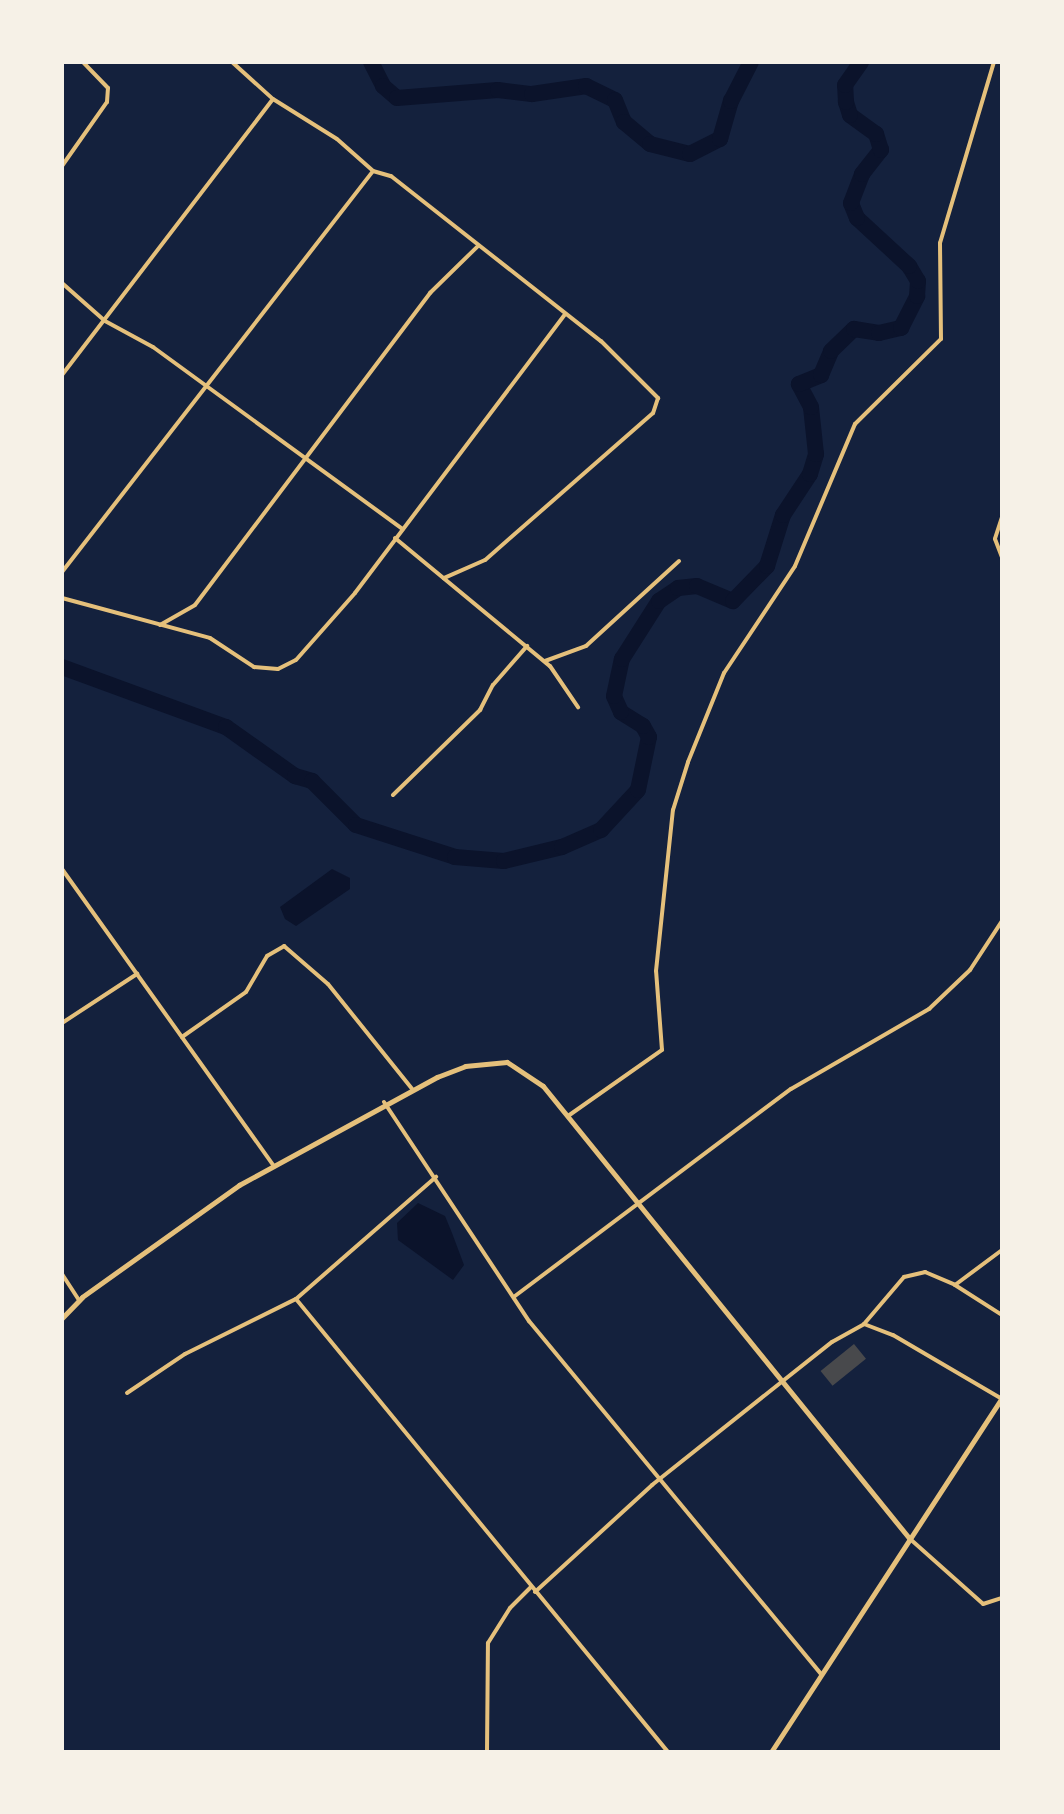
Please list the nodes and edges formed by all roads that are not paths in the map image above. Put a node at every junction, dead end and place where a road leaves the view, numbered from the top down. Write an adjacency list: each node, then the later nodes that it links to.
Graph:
1 (83, 62): 5 (street)
2 (232, 62): 4 (street)
3 (994, 62): 35 (street)
4 (273, 99): 7 (street); 11 (street)
5 (65, 158): 6 (street)
6 (62, 166)
7 (373, 171): 8 (street); 13 (street)
8 (477, 247): 10 (street); 14 (street)
9 (62, 283): 11 (street)
10 (565, 314): 16 (street); 21 (street)
11 (105, 321): 12 (street); 13 (street)
12 (62, 375)
13 (202, 388): 14 (street); 20 (street)
14 (307, 458): 16 (street); 23 (street)
15 (1002, 517): 18 (street)
16 (403, 529): 17 (street)
17 (395, 538): 21 (street); 23 (street)
18 (1002, 557)
19 (679, 561): 25 (street)
20 (62, 572)
21 (444, 578): 24 (street)
22 (62, 598): 23 (street)
23 (160, 625)
24 (527, 646): 25 (street); 27 (street)
25 (544, 661): 26 (street)
26 (578, 707)
27 (393, 795)
28 (62, 869): 30 (street)
29 (1002, 921): 38 (street)
30 (137, 974): 31 (street); 32 (street)
31 (62, 1023)
32 (182, 1037): 33 (street); 36 (street)
33 (412, 1089): 34 (street); 35 (street)
34 (384, 1102): 36 (street); 37 (street)
35 (568, 1116): 38 (street)
36 (273, 1165): 44 (street)
37 (436, 1177): 42 (street); 43 (street)
38 (638, 1201): 42 (street); 48 (street)
39 (1002, 1250): 41 (street)
40 (62, 1274): 44 (street)
41 (955, 1285): 45 (street); 47 (street)
42 (515, 1296): 51 (street)
43 (296, 1299): 49 (street); 53 (street)
44 (79, 1300): 46 (street)
45 (1002, 1315)
46 (62, 1318)
47 (864, 1324): 48 (street); 50 (street)
48 (784, 1380): 51 (street); 52 (street)
49 (127, 1393)
50 (1002, 1398): 52 (street)
51 (663, 1478): 54 (street); 56 (street)
52 (909, 1538): 55 (street); 56 (street)
53 (531, 1587): 54 (street); 57 (street)
54 (535, 1592): 58 (street)
55 (1002, 1598)
56 (821, 1674): 59 (street)
57 (487, 1752)
58 (668, 1752)
59 (771, 1752)

